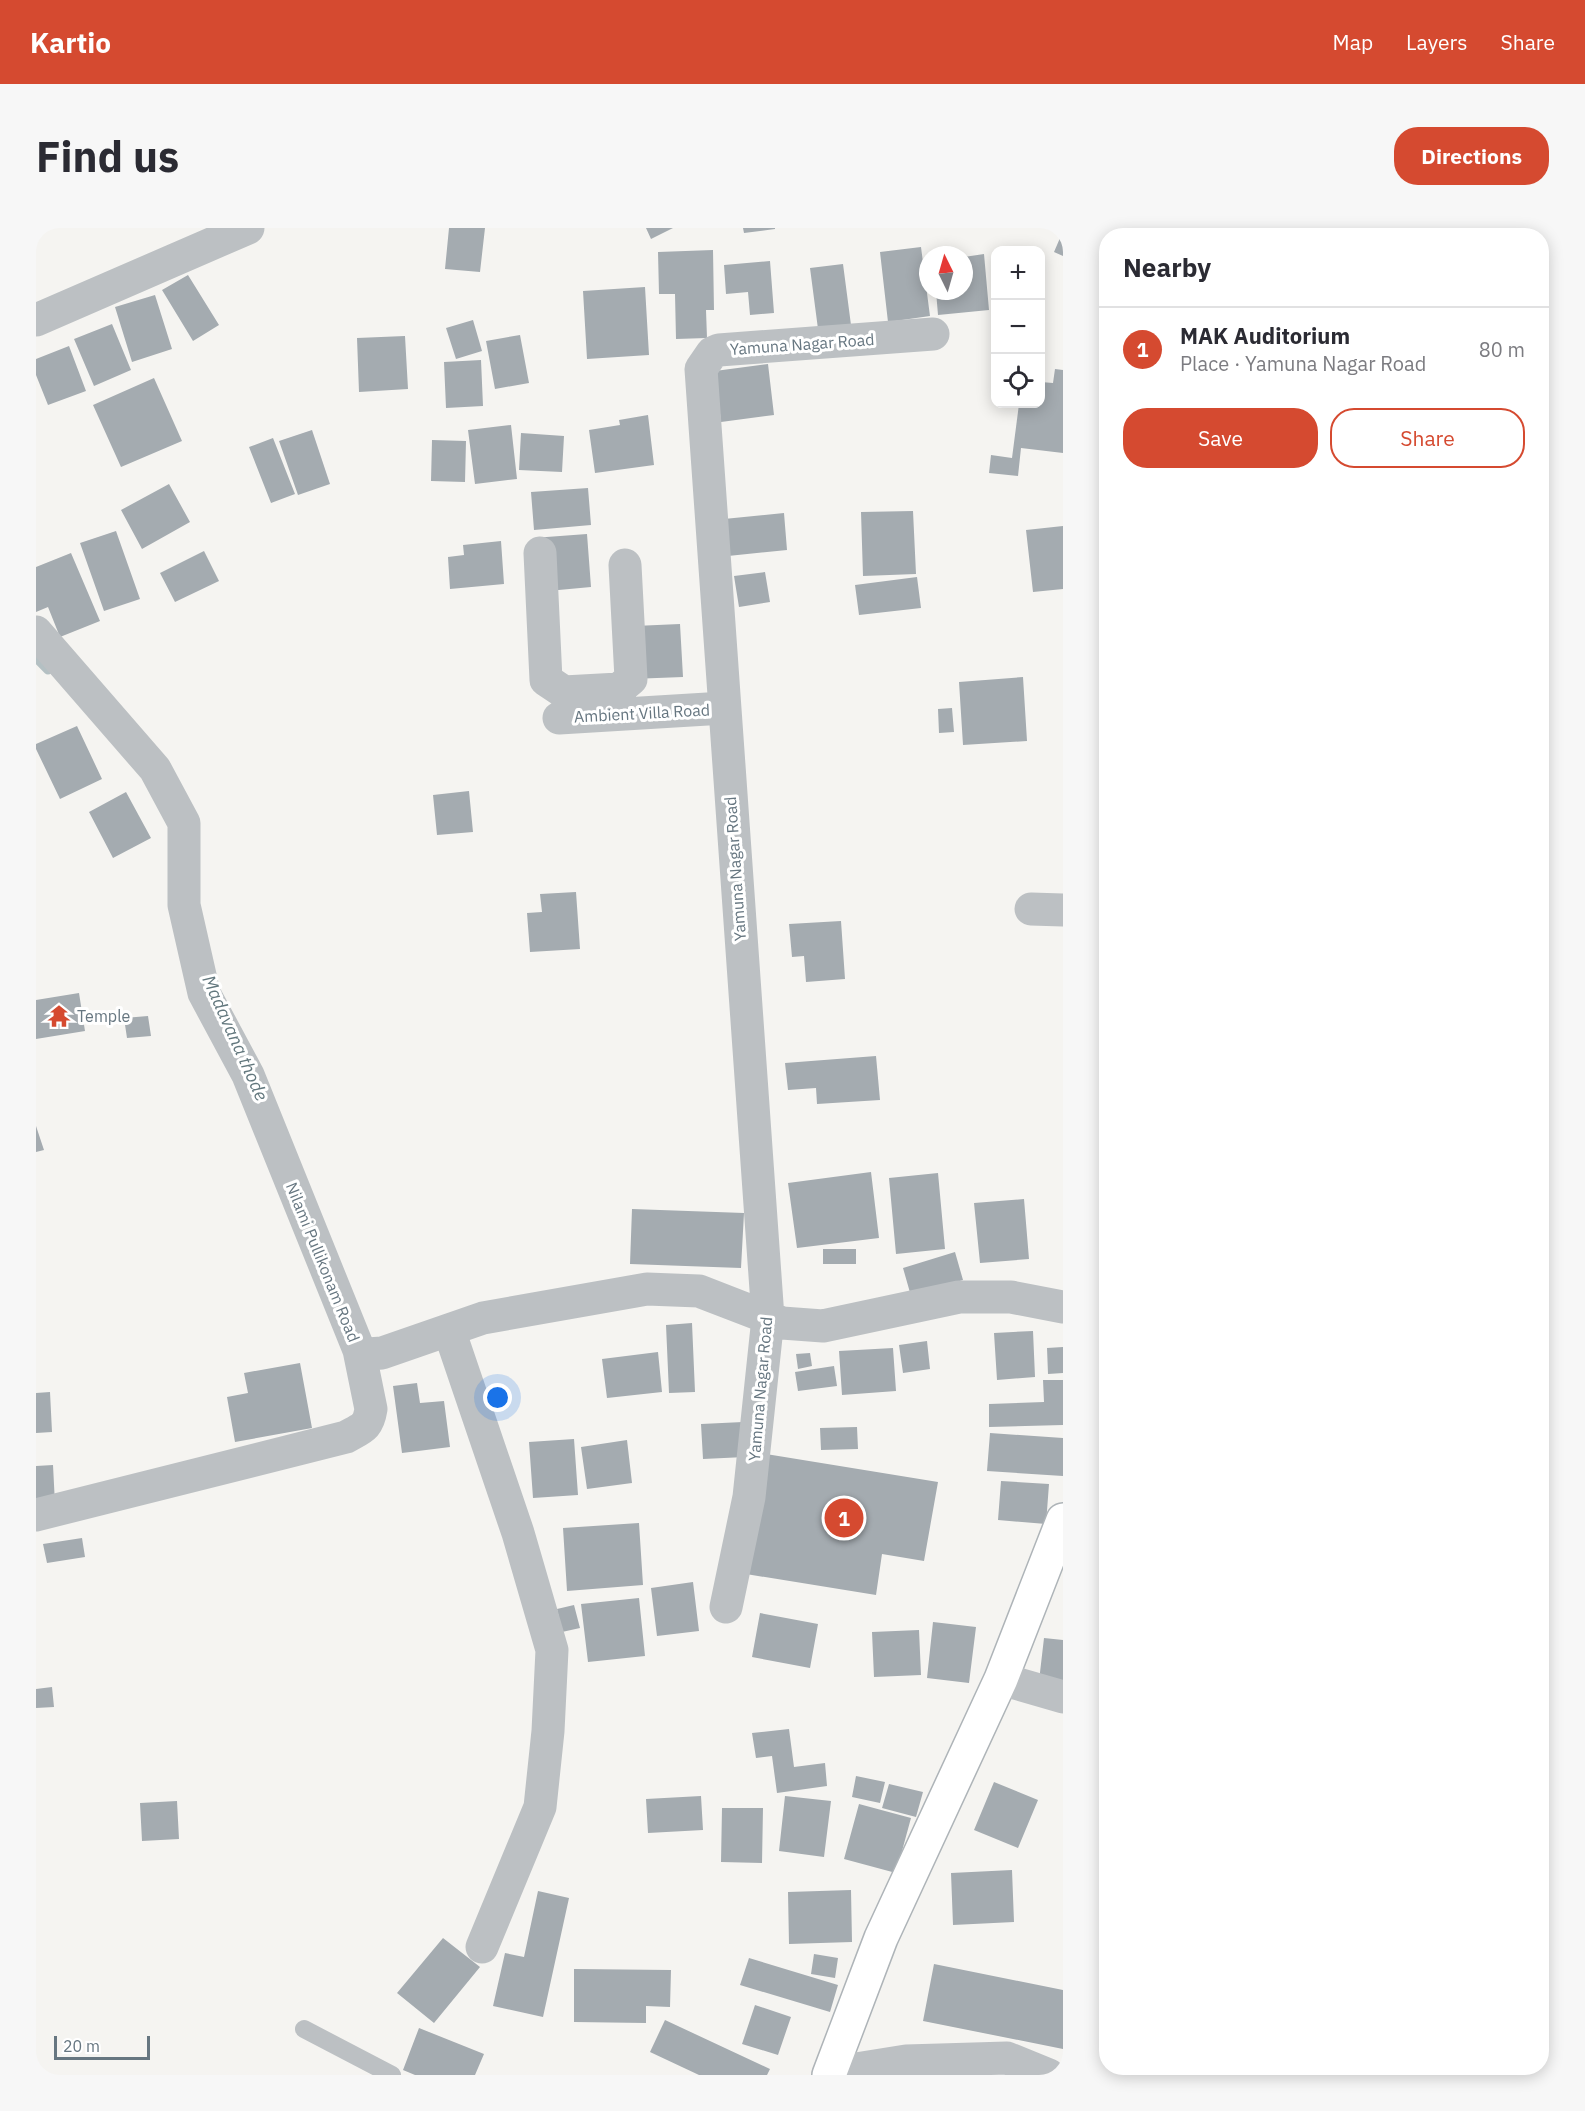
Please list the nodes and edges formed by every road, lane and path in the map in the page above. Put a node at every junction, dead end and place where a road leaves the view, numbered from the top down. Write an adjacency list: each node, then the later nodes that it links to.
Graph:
1 (248, 228): 2 (street)
2 (36, 320)
3 (933, 334): 8 (street, Yamuna Nagar Road)
4 (540, 553): 7 (street)
5 (625, 565): 7 (street)
6 (36, 632): 13 (street, Nilami Pullikonam Road)
7 (620, 702): 8 (street, Ambient Villa Road); 9 (street, Ambient Villa Road)
8 (724, 708): 11 (street, Yamuna Nagar Road)
9 (559, 718)
10 (1063, 1307): 11 (street, Nilami Pullikonam Road)
11 (768, 1318): 12 (street, Nilami Pullikonam Road); 16 (street, Yamuna Nagar Road)
12 (449, 1330): 13 (street, Nilami Pullikonam Road); 19 (street)
13 (359, 1350): 14 (street)
14 (36, 1515)
15 (1063, 1520): 17 (main road)
16 (726, 1607)
17 (1001, 1679): 18 (street); 21 (main road)
18 (1063, 1697)
19 (482, 1947)
20 (304, 2030): 22 (lane)
21 (830, 2074): 23 (street)
22 (392, 2075)
23 (1049, 2075)

